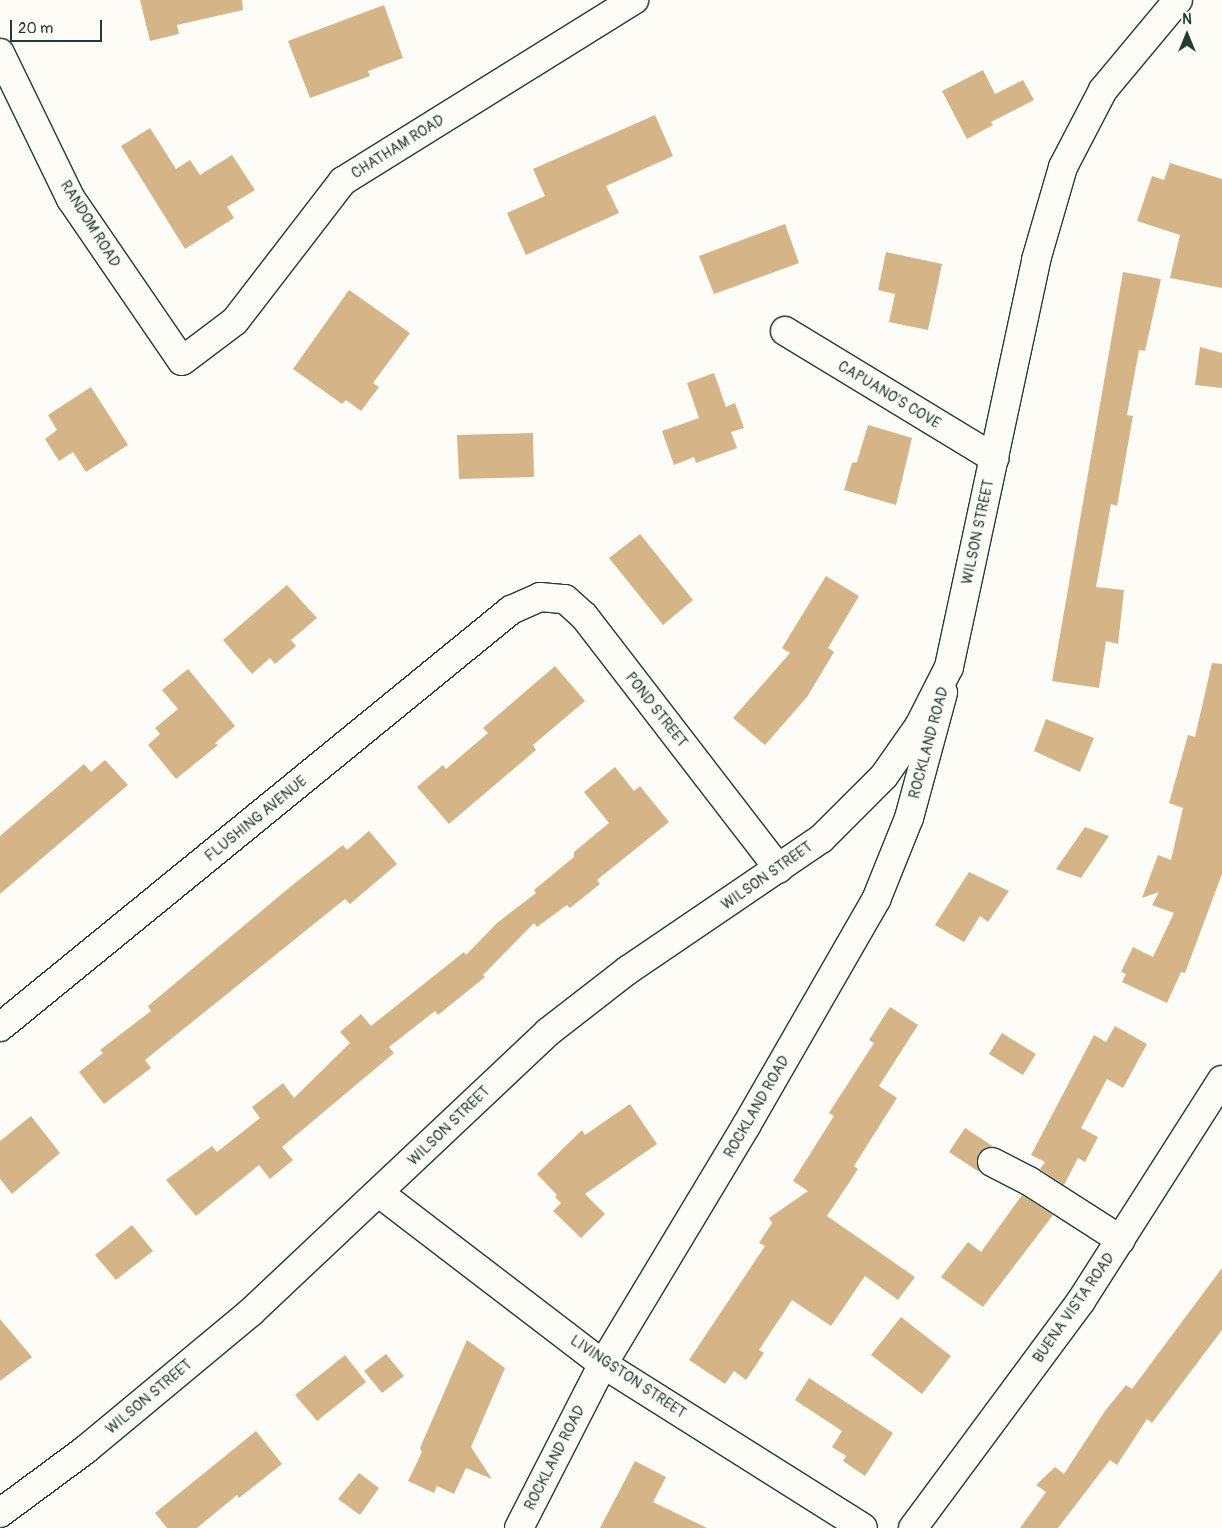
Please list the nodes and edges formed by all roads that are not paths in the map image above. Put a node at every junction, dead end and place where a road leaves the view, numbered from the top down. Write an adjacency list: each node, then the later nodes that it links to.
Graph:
1 (634, 0): 5 (street, CHATHAM ROAD)
2 (1178, 0): 6 (street, WILSON STREET)
3 (0, 53): 5 (street, RANDOM ROAD)
4 (785, 331): 6 (street, CAPUANO'S COVE)
5 (182, 361)
6 (994, 458): 8 (street, WILSON STREET)
7 (512, 610): 9 (street, POND STREET); 10 (street, FLUSHING AVENUE)
8 (949, 667): 9 (street, WILSON STREET); 15 (street, ROCKLAND ROAD)
9 (779, 869): 13 (street, WILSON STREET)
10 (0, 1027)
11 (1222, 1080): 14 (street, BUENA VISTA ROAD)
12 (992, 1162): 14 (street)
13 (380, 1193): 15 (street, LIVINGSTON STREET); 16 (street, WILSON STREET)
14 (1121, 1240): 19 (street, BUENA VISTA ROAD)
15 (602, 1364): 17 (street, ROCKLAND ROAD); 18 (street, LIVINGSTON STREET)
16 (0, 1513)
17 (519, 1528)
18 (863, 1528)
19 (913, 1528)

